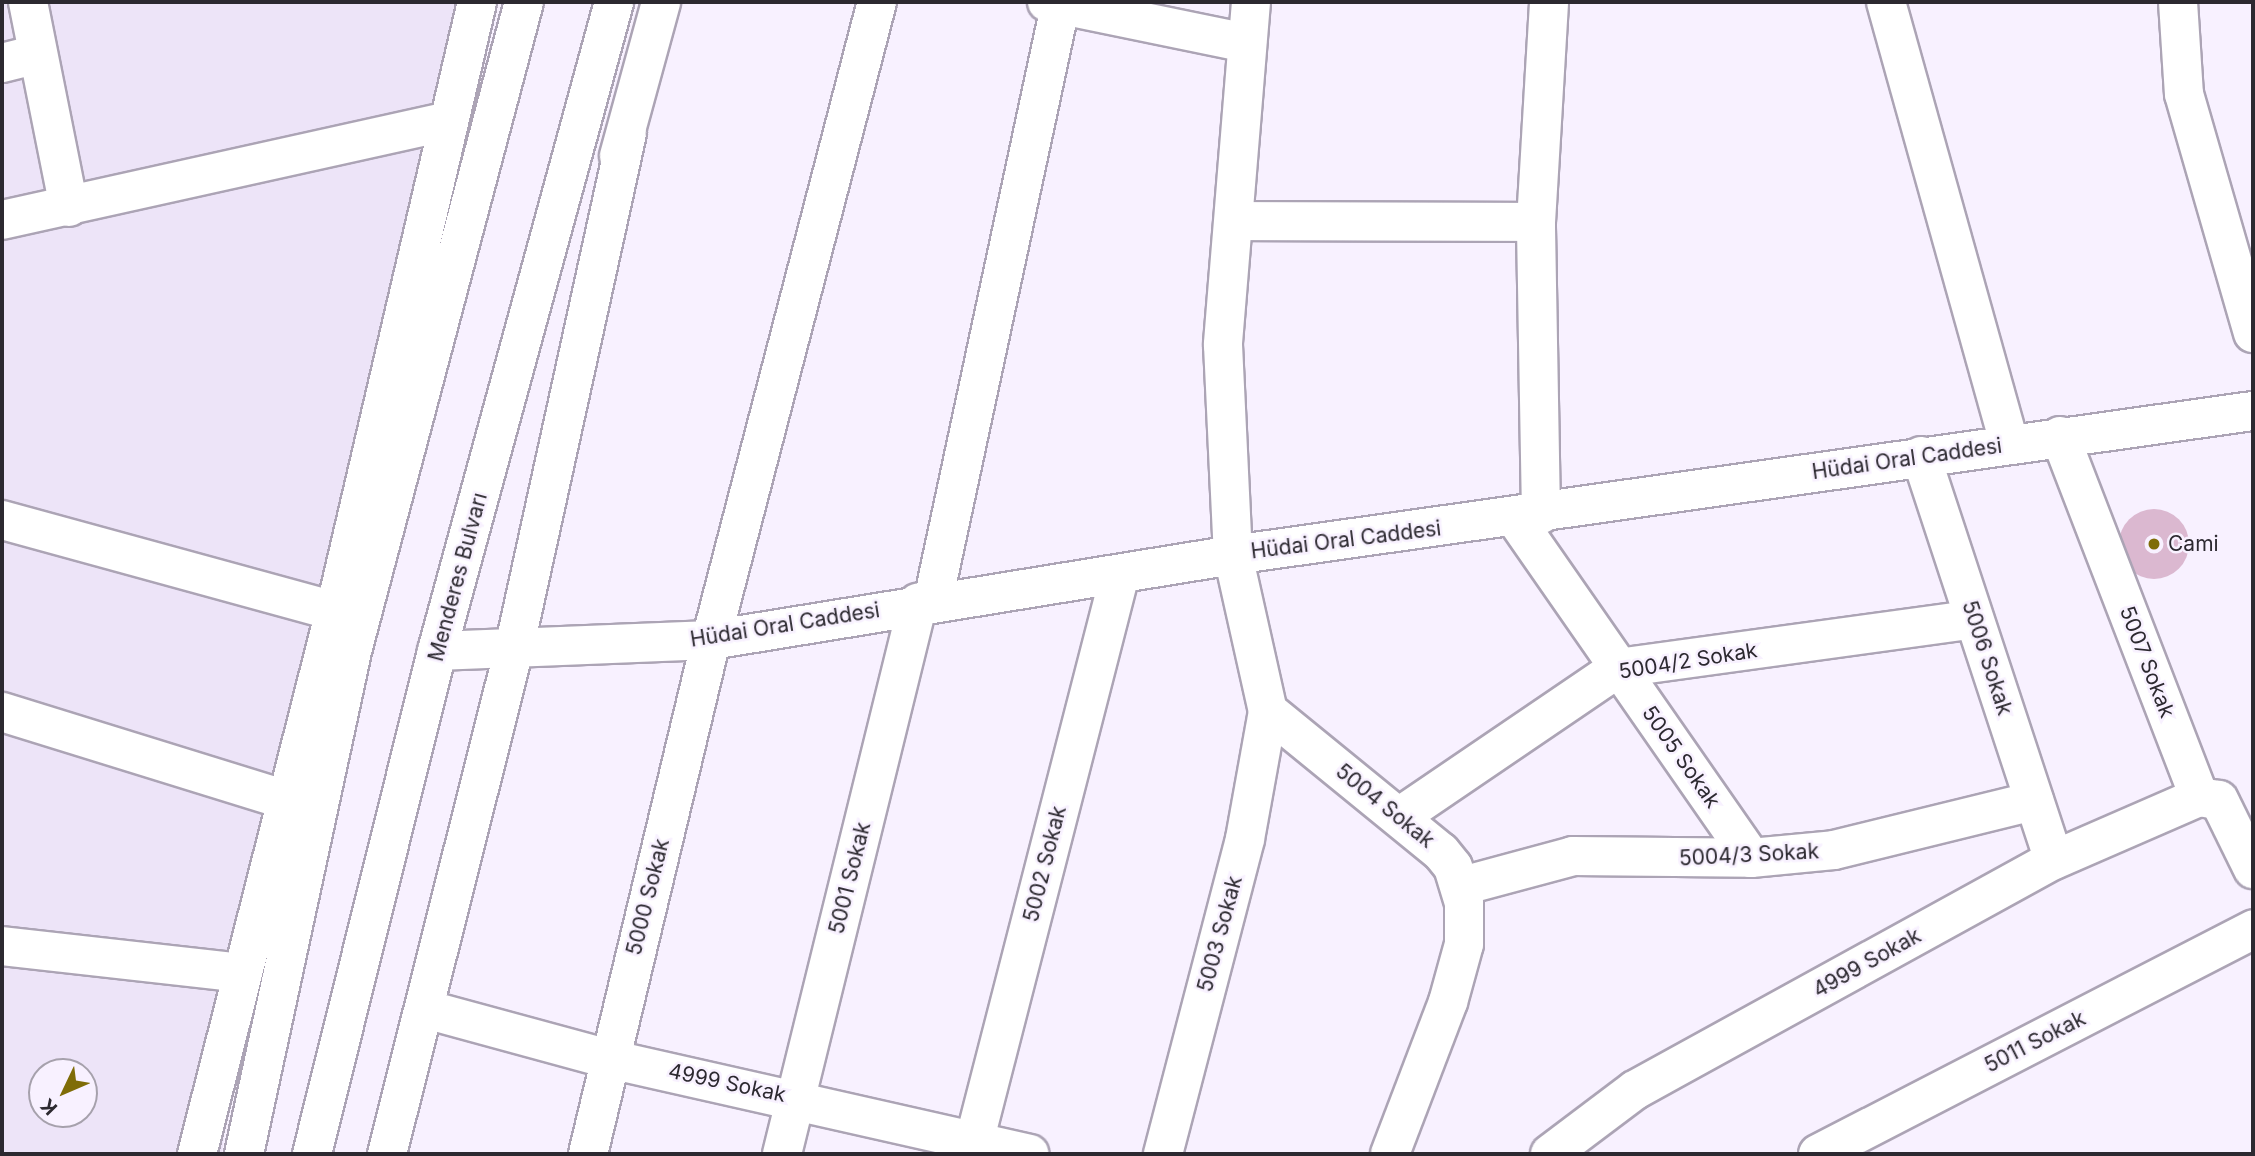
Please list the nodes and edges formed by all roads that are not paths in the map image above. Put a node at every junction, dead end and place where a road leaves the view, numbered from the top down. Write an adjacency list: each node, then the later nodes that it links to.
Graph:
1 (28, 2): 13 (street)
2 (477, 2): 14 (street)
3 (524, 2): 55 (street)
4 (614, 2): 21 (street, Menderes Bulvarı)
5 (661, 2): 15 (street)
6 (877, 2): 33 (street, 5000 Sokak)
7 (1251, 2): 12 (street)
8 (1549, 2): 19 (street)
9 (1886, 2): 24 (street)
10 (2178, 2): 20 (street)
11 (1056, 3): 12 (street); 30 (street, 5001 Sokak)
12 (1247, 43): 18 (street)
13 (19, 59): 16 (street)
14 (448, 121): 16 (street); 31 (street)
15 (628, 133): 21 (street); 34 (street)
16 (69, 207): 17 (street)
17 (2, 220)
18 (1235, 221): 19 (street); 28 (street)
19 (1536, 222): 26 (street)
20 (2253, 333)
21 (516, 368): 35 (street, Menderes Bulvarı)
22 (2253, 411): 23 (street, Hüdai Oral Caddesi)
23 (2060, 436): 24 (street, Hüdai Oral Caddesi); 39 (street, 5007 Sokak)
24 (2009, 443): 25 (street, Hüdai Oral Caddesi)
25 (1921, 456): 26 (street, Hüdai Oral Caddesi); 32 (street, 5006 Sokak)
26 (1528, 516): 28 (street, Hüdai Oral Caddesi); 36 (street, 5005 Sokak)
27 (2, 520): 31 (street)
28 (1233, 555): 29 (street, Hüdai Oral Caddesi); 37 (street)
29 (1120, 574): 30 (street, Hüdai Oral Caddesi); 53 (street, 5002 Sokak)
30 (925, 602): 33 (street, Hüdai Oral Caddesi); 52 (street, 5001 Sokak)
31 (335, 611): 40 (street)
32 (1974, 619): 36 (street, 5004/2 Sokak); 41 (street, 5006 Sokak)
33 (711, 640): 34 (street, Hüdai Oral Caddesi); 51 (street, 5000 Sokak)
34 (514, 649): 35 (street, Hüdai Oral Caddesi); 50 (street)
35 (437, 651): 56 (street, Menderes Bulvarı)
36 (1618, 668): 42 (street, 5004/2 Sokak); 43 (street, 5005 Sokak)
37 (1268, 711): 42 (street, 5004 Sokak); 61 (street, 5003 Sokak)
38 (2, 712): 40 (street)
39 (2199, 797): 44 (street, 4999 Sokak); 45 (street)
40 (287, 800): 49 (street)
41 (2034, 800): 43 (street, 5004/3 Sokak); 44 (street, 5006 Sokak)
42 (1402, 816): 46 (street, 5004 Sokak)
43 (1751, 858): 46 (street, 5004/3 Sokak)
44 (2054, 860): 63 (street, 4999 Sokak)
45 (2253, 869)
46 (1462, 886): 62 (street)
47 (2253, 929): 64 (street, 5011 Sokak)
48 (2, 946): 49 (street)
49 (242, 973): 54 (street)
50 (425, 1009): 51 (street, 4999 Sokak); 57 (street)
51 (609, 1059): 52 (street, 4999 Sokak); 58 (street, 5000 Sokak)
52 (796, 1098): 53 (street, 4999 Sokak); 59 (street, 5001 Sokak)
53 (972, 1148): 60 (street, 4999 Sokak)
54 (197, 1154)
55 (244, 1154)
56 (312, 1154)
57 (387, 1154)
58 (588, 1154)
59 (782, 1154)
60 (1029, 1154)
61 (1163, 1154)
62 (1390, 1154)
63 (1550, 1154)
64 (1818, 1154)

